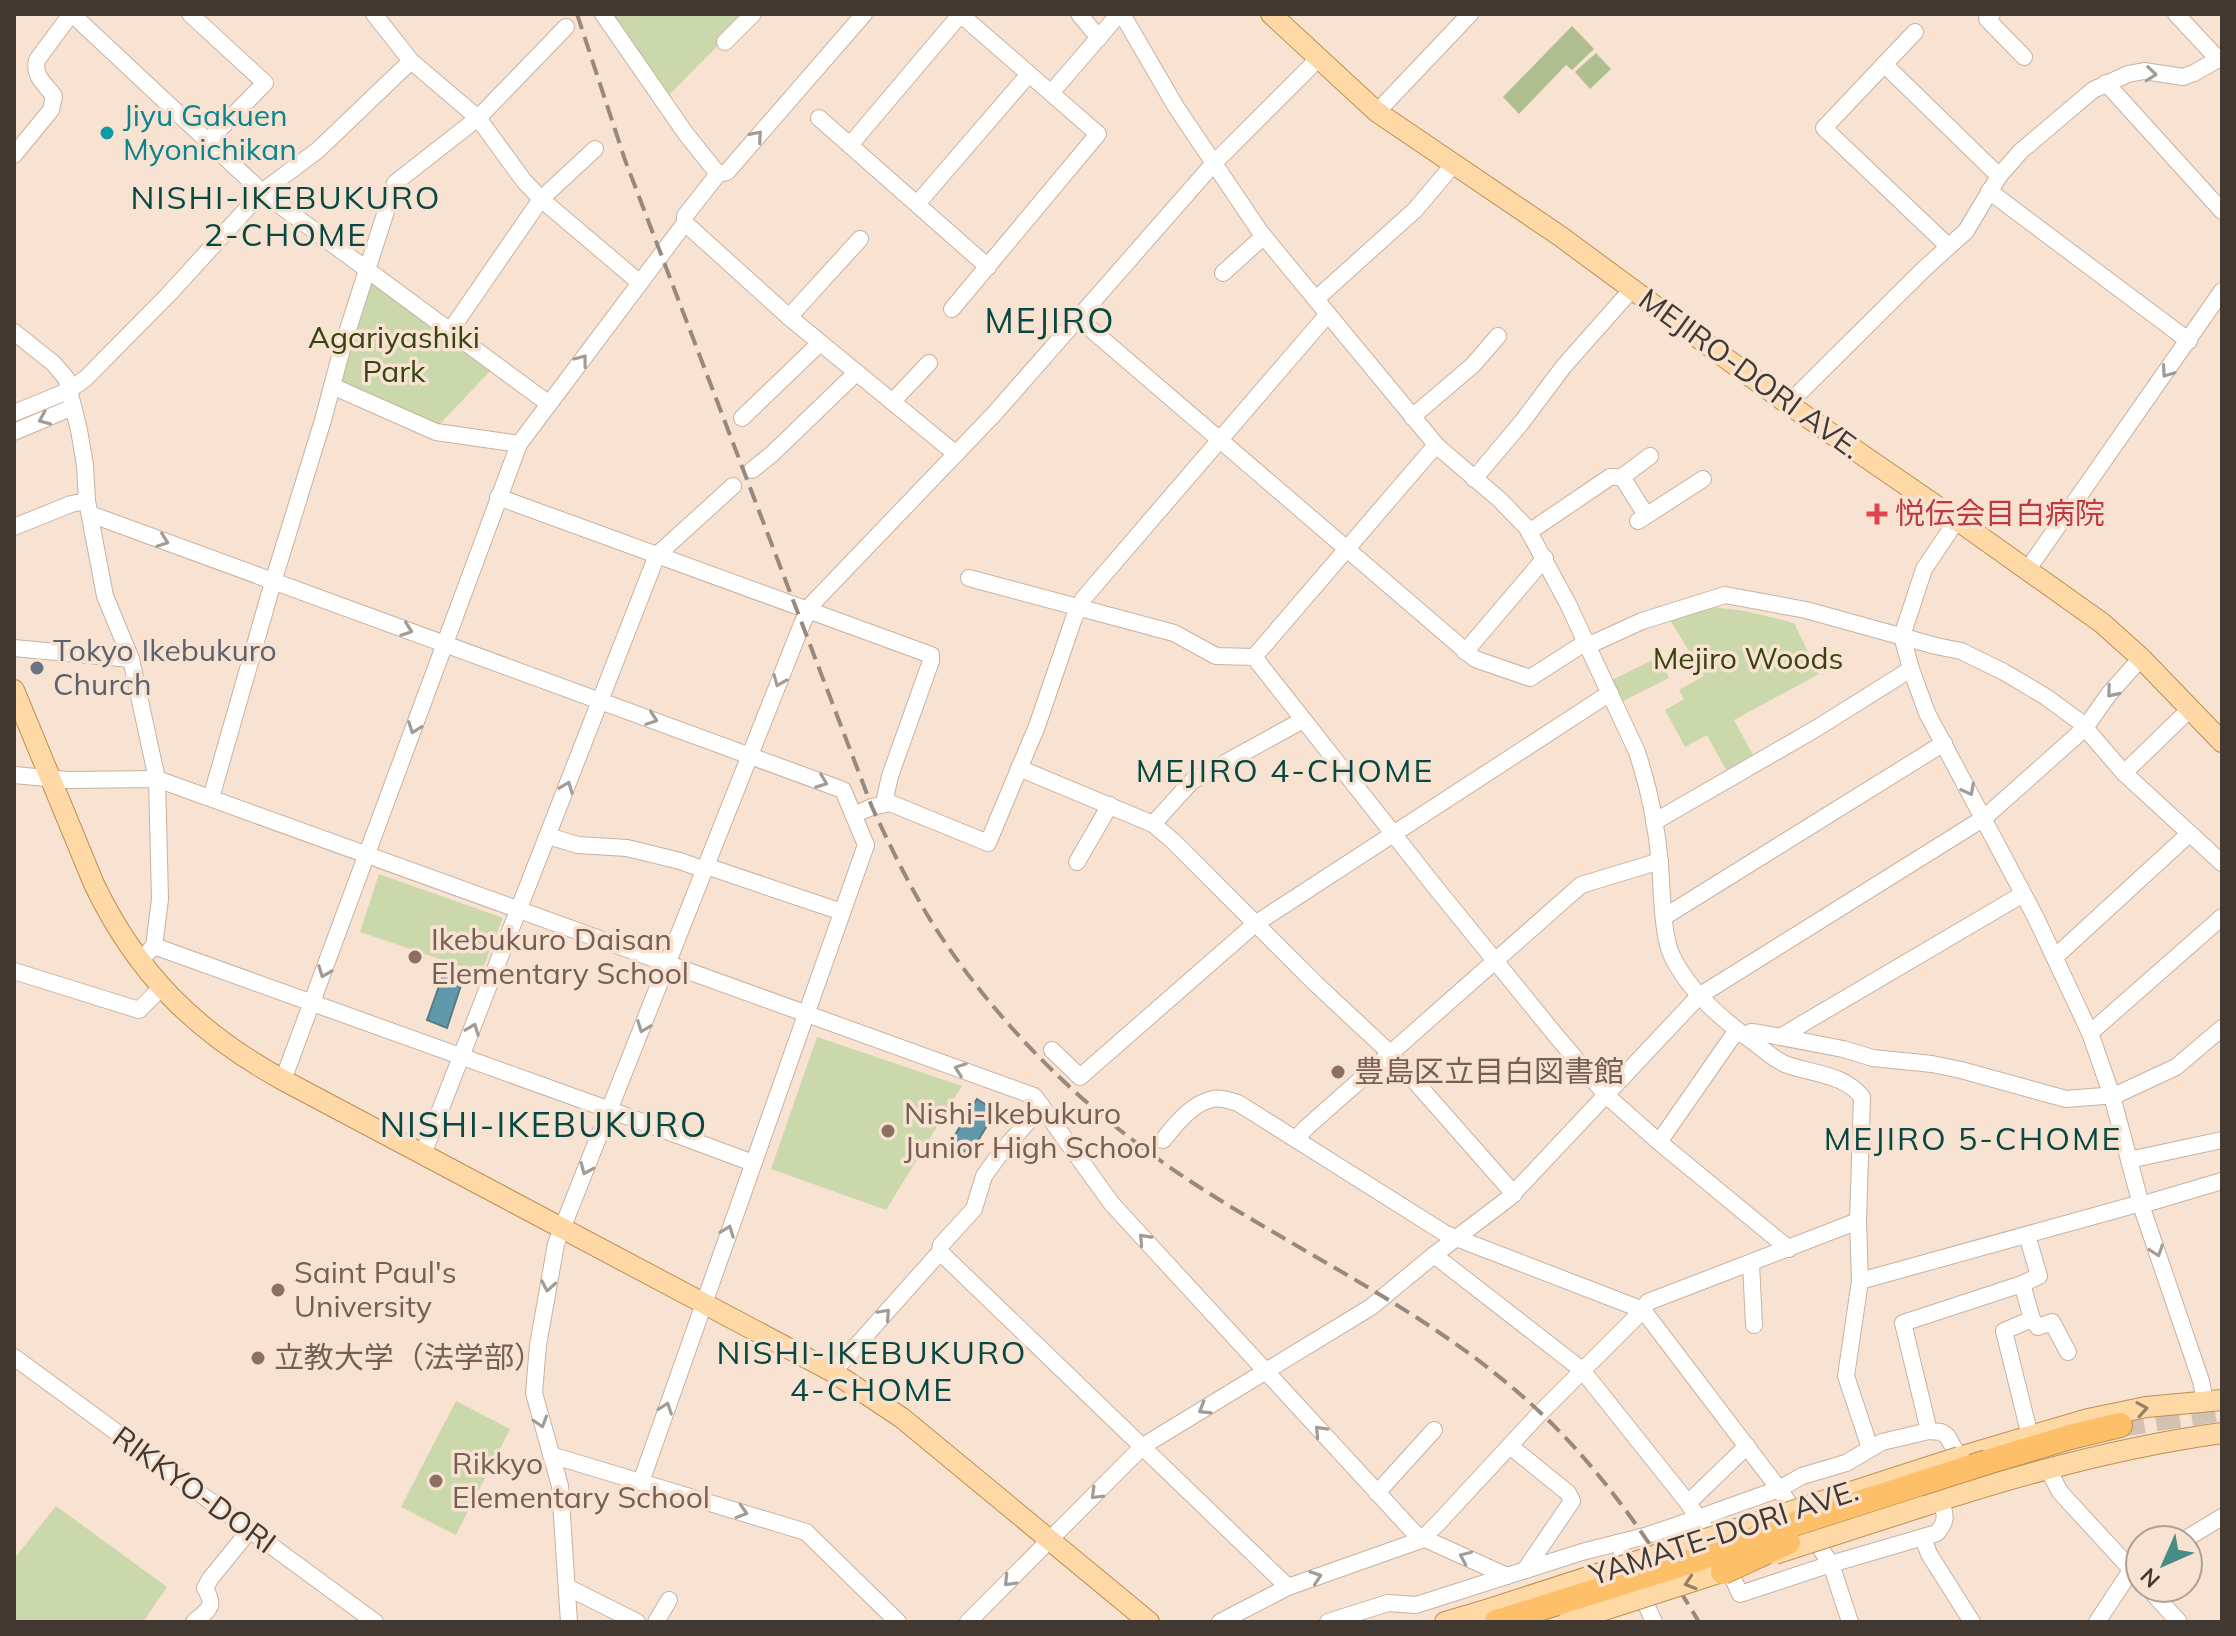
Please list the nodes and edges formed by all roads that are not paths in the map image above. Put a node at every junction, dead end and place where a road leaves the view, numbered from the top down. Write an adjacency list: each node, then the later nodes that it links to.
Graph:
1 (71, 14): 29 (street); 32 (street)
2 (190, 14): 29 (street)
3 (374, 14): 21 (street)
4 (603, 14): 35 (street)
5 (753, 14): 17 (street)
6 (864, 14): 35 (street, one-way to 6)
7 (960, 14): 23 (street); 30 (street)
8 (1079, 14): 16 (street)
9 (1120, 14): 16 (street); 33 (street)
10 (1271, 14): 20 (main road, MEJIRO-DORI AVE.)
11 (1470, 14): 26 (street)
12 (1992, 14): 18 (street)
13 (2176, 14): 19 (street)
14 (566, 27): 27 (street)
15 (1915, 32): 22 (street)
16 (1099, 38): 25 (street)
17 (725, 42)
18 (2024, 57)
19 (2220, 58): 24 (street, one-way to 19)
20 (1318, 59): 26 (main road, MEJIRO-DORI AVE.); 33 (street)
21 (411, 61): 27 (street); 38 (street)
22 (1884, 64): 36 (street); 45 (street)
23 (1029, 74): 25 (street); 40 (street)
24 (2106, 83): 36 (street); 41 (street)
25 (1051, 93): 46 (street)
26 (1377, 112): 34 (main road, MEJIRO-DORI AVE.)
27 (478, 118): 39 (street); 47 (street)
28 (819, 118): 30 (street)
29 (208, 141): 38 (street)
30 (850, 145): 40 (street)
31 (595, 149): 39 (street)
32 (14, 155)
33 (1214, 163): 43 (street); 56 (street)
34 (1453, 165): 50 (main road, MEJIRO-DORI AVE.); 52 (street)
35 (718, 174): 42 (street)
36 (1999, 176): 37 (street)
37 (1989, 191): 45 (street); 60 (street)
38 (262, 192): 47 (street); 65 (street)
39 (541, 199): 49 (street); 57 (street)
40 (917, 204): 46 (street)
41 (2222, 211)
42 (685, 223): 49 (street); 55 (street)
43 (1264, 236): 48 (street); 52 (street)
44 (860, 239): 55 (street)
45 (1948, 246): 68 (street)
46 (988, 267): 53 (street)
47 (366, 269): 57 (street); 64 (street)
48 (1223, 273)
49 (640, 283): 67 (street, one-way to 49)
50 (1633, 288): 68 (main road, MEJIRO-DORI AVE.); 80 (street)
51 (2222, 291): 60 (street)
52 (1316, 299): 54 (street)
53 (952, 309)
54 (1328, 314): 70 (street); 73 (street)
55 (789, 317): 61 (street)
56 (1079, 319): 73 (street); 76 (street)
57 (450, 331): 67 (street)
58 (14, 332): 65 (street)
59 (1498, 336): 70 (street)
60 (2189, 341): 91 (street, one-way to 91)
61 (820, 343): 63 (street); 71 (street)
62 (929, 363): 66 (street)
63 (856, 373): 66 (street); 78 (street)
64 (332, 386): 74 (street); 93 (street)
65 (71, 399): 69 (street); 72 (street, one-way to 72); 84 (street)
66 (892, 402): 76 (street)
67 (549, 404): 74 (street)
68 (1788, 404): 85 (main road, MEJIRO-DORI AVE.)
69 (14, 413)
70 (1412, 417): 75 (street)
71 (742, 418)
72 (14, 432)
73 (1221, 441): 88 (street); 94 (street)
74 (519, 444): 83 (street)
75 (1436, 445): 80 (street); 88 (street)
76 (956, 454): 95 (street)
77 (1650, 456): 79 (street)
78 (752, 470)
79 (1622, 477): 81 (street); 87 (street)
80 (1474, 479): 87 (street)
81 (1703, 479)
82 (733, 486): 89 (street)
83 (498, 497): 89 (street); 97 (street)
84 (88, 508): 86 (street); 93 (street, one-way to 93); 103 (street)
85 (1957, 520): 91 (main road, MEJIRO-DORI AVE.); 96 (street)
86 (14, 527)
87 (1529, 532): 90 (street)
88 (1346, 549): 100 (street); 101 (street)
89 (657, 555): 95 (street); 107 (street)
90 (1545, 558): 98 (street); 100 (street)
91 (2028, 569): 102 (main road, MEJIRO-DORI AVE.)
92 (969, 578): 94 (street)
93 (273, 582): 97 (street, one-way to 97); 119 (street)
94 (1079, 606): 101 (street); 114 (street)
95 (809, 609): 113 (street, one-way to 113); 120 (street)
96 (1902, 636): 98 (street); 104 (street); 110 (street)
97 (445, 644): 107 (street); 129 (street, one-way to 129)
98 (1587, 644): 100 (street); 106 (street)
99 (14, 648): 103 (street)
100 (1465, 652)
101 (1254, 657): 109 (street)
102 (2141, 658): 108 (main road, MEJIRO-DORI AVE.); 110 (street, one-way to 110)
103 (131, 659): 118 (street)
104 (1911, 669): 112 (street); 124 (street)
105 (14, 690): 117 (main road)
106 (1610, 693): 124 (street); 126 (street)
107 (600, 700): 113 (street, one-way to 113); 128 (street, one-way to 107)
108 (2191, 708): 111 (main road, MEJIRO-DORI AVE.); 115 (street)
109 (1303, 720): 125 (street); 126 (street)
110 (2085, 728): 115 (street); 123 (street)
111 (2222, 742)
112 (1944, 743): 123 (street, one-way to 123); 137 (street)
113 (749, 754): 122 (street, one-way to 122); 133 (street)
114 (1019, 768): 120 (street); 121 (street)
115 (2124, 773): 127 (street)
116 (14, 775): 117 (street)
117 (50, 779): 118 (street); 140 (main road)
118 (157, 779): 119 (street); 140 (street)
119 (211, 798): 129 (street)
120 (884, 803): 122 (street)
121 (1110, 805): 125 (street); 131 (street)
122 (853, 815): 136 (street)
123 (1984, 818): 134 (street); 146 (street)
124 (1654, 822): 130 (street)
125 (1153, 824): 139 (street)
126 (1394, 832): 139 (street); 142 (street)
127 (2189, 834): 132 (street); 141 (street)
128 (548, 836): 133 (street); 135 (street)
129 (367, 855): 135 (street); 147 (street, one-way to 147)
130 (1660, 861): 137 (street); 142 (street)
131 (1077, 862)
132 (2222, 863)
133 (705, 868): 136 (street); 143 (street)
134 (2023, 894): 141 (street); 152 (street)
135 (519, 911): 143 (street); 155 (street, one-way to 135)
136 (842, 912): 148 (street)
137 (1664, 917): 146 (street)
138 (2222, 917): 151 (street)
139 (1255, 924): 153 (street); 154 (street)
140 (147, 954): 145 (main road); 147 (street)
141 (2055, 957): 151 (street)
142 (1496, 961): 154 (street); 157 (street)
143 (667, 964): 148 (street); 160 (street, one-way to 160)
144 (14, 971): 145 (street)
145 (161, 988): 156 (main road)
146 (1699, 996): 150 (street); 157 (street)
147 (311, 1003): 155 (street); 156 (street)
148 (805, 1014): 159 (street, one-way to 148); 167 (street)
149 (2222, 1028): 158 (street)
150 (1742, 1033): 152 (street); 164 (street); 171 (street)
151 (2090, 1033): 158 (street)
152 (1780, 1037): 158 (street)
153 (1052, 1050)
154 (1390, 1053): 161 (street); 169 (street)
155 (462, 1058): 160 (street); 165 (street)
156 (283, 1080): 165 (main road)
157 (1607, 1096): 164 (street); 169 (street)
158 (2112, 1096): 166 (street)
159 (1042, 1106): 176 (street); 189 (street, one-way to 159)
160 (610, 1110): 167 (street); 172 (street, one-way to 172)
161 (1296, 1139): 162 (street); 174 (street)
162 (1163, 1140)
163 (2222, 1140): 166 (street)
164 (1659, 1142): 175 (street)
165 (423, 1154): 172 (main road)
166 (2129, 1160): 170 (street)
167 (753, 1163): 181 (street, one-way to 167)
168 (2222, 1181): 170 (street)
169 (1514, 1194): 174 (street)
170 (2141, 1204): 173 (street); 190 (street, one-way to 190)
171 (1858, 1221): 175 (street); 179 (street)
172 (561, 1228): 181 (main road); 200 (street, one-way to 200)
173 (2027, 1235): 179 (street); 180 (street)
174 (1456, 1238): 177 (street); 182 (street)
175 (1789, 1249): 178 (street)
176 (940, 1252): 188 (street, one-way to 176); 196 (street)
177 (1434, 1255): 187 (street); 189 (street)
178 (1751, 1263): 182 (street); 184 (street)
179 (1860, 1281): 199 (street)
180 (2022, 1284): 183 (street); 192 (street)
181 (702, 1304): 188 (main road); 204 (street, one-way to 181)
182 (1643, 1310): 187 (street); 198 (street)
183 (2032, 1319): 185 (street); 195 (street)
184 (1754, 1325)
185 (2068, 1352)
186 (14, 1357): 212 (street, RIKKYO-DORI)
187 (1582, 1370): 197 (street); 207 (street)
188 (833, 1372): 215 (main road)
189 (1265, 1372): 196 (street, one-way to 196); 206 (street, one-way to 189)
190 (2213, 1401): 195 (main road, one-way to 190)
191 (1434, 1430): 206 (street)
192 (1929, 1431): 199 (street); 201 (street)
193 (2121, 1431): 202 (highway)
194 (2222, 1433): 203 (main road)
195 (2030, 1436): 201 (main road)
196 (1143, 1446): 215 (street, one-way to 215); 223 (street)
197 (1510, 1446): 214 (street); 219 (street)
198 (1747, 1446): 205 (street); 207 (street)
199 (1870, 1448): 205 (street)
200 (551, 1455): 204 (street); 222 (street)
201 (1959, 1457): 227 (main road, YAMATE-DORI AVE., bridge)
202 (1989, 1467): 220 (highway, bridge); 227 (highway, bridge)
203 (2048, 1469): 208 (main road); 217 (street)
204 (641, 1482): 233 (street, one-way to 233)
205 (1779, 1489): 210 (street); 218 (street)
206 (1377, 1493): 214 (street)
207 (1688, 1503): 210 (street)
208 (1932, 1504): 213 (street); 220 (main road, YAMATE-DORI AVE., bridge)
209 (2222, 1517): 211 (street)
210 (1698, 1518): 216 (street); 218 (street)
211 (2204, 1528)
212 (249, 1531): 228 (street); 229 (street, RIKKYO-DORI)
213 (1923, 1538): 218 (street); 242 (street)
214 (1422, 1539): 221 (street, one-way to 214); 223 (street, one-way to 214)
215 (1049, 1540): 234 (street, one-way to 234); 235 (main road)
216 (1618, 1543): 219 (street); 240 (street)
217 (2124, 1558)
218 (1831, 1564): 241 (street)
219 (1525, 1570): 221 (street)
220 (1723, 1572): 239 (main road, YAMATE-DORI AVE., one-way to 239, bridge)
221 (1507, 1576): 237 (street)
222 (567, 1587): 230 (street); 231 (street)
223 (1288, 1587): 236 (street)
224 (2124, 1589): 243 (street)
225 (669, 1600): 232 (street)
226 (2163, 1604): 244 (street)
227 (1494, 1618): 238 (main road, YAMATE-DORI AVE.)
228 (194, 1622)
229 (375, 1622)
230 (569, 1622)
231 (637, 1622)
232 (656, 1622)
233 (898, 1622)
234 (968, 1622)
235 (1149, 1622)
236 (1220, 1622)
237 (1328, 1622)
238 (1445, 1622)
239 (1567, 1622)
240 (1654, 1622)
241 (1850, 1622)
242 (1972, 1622)
243 (2097, 1622)
244 (2179, 1622)

